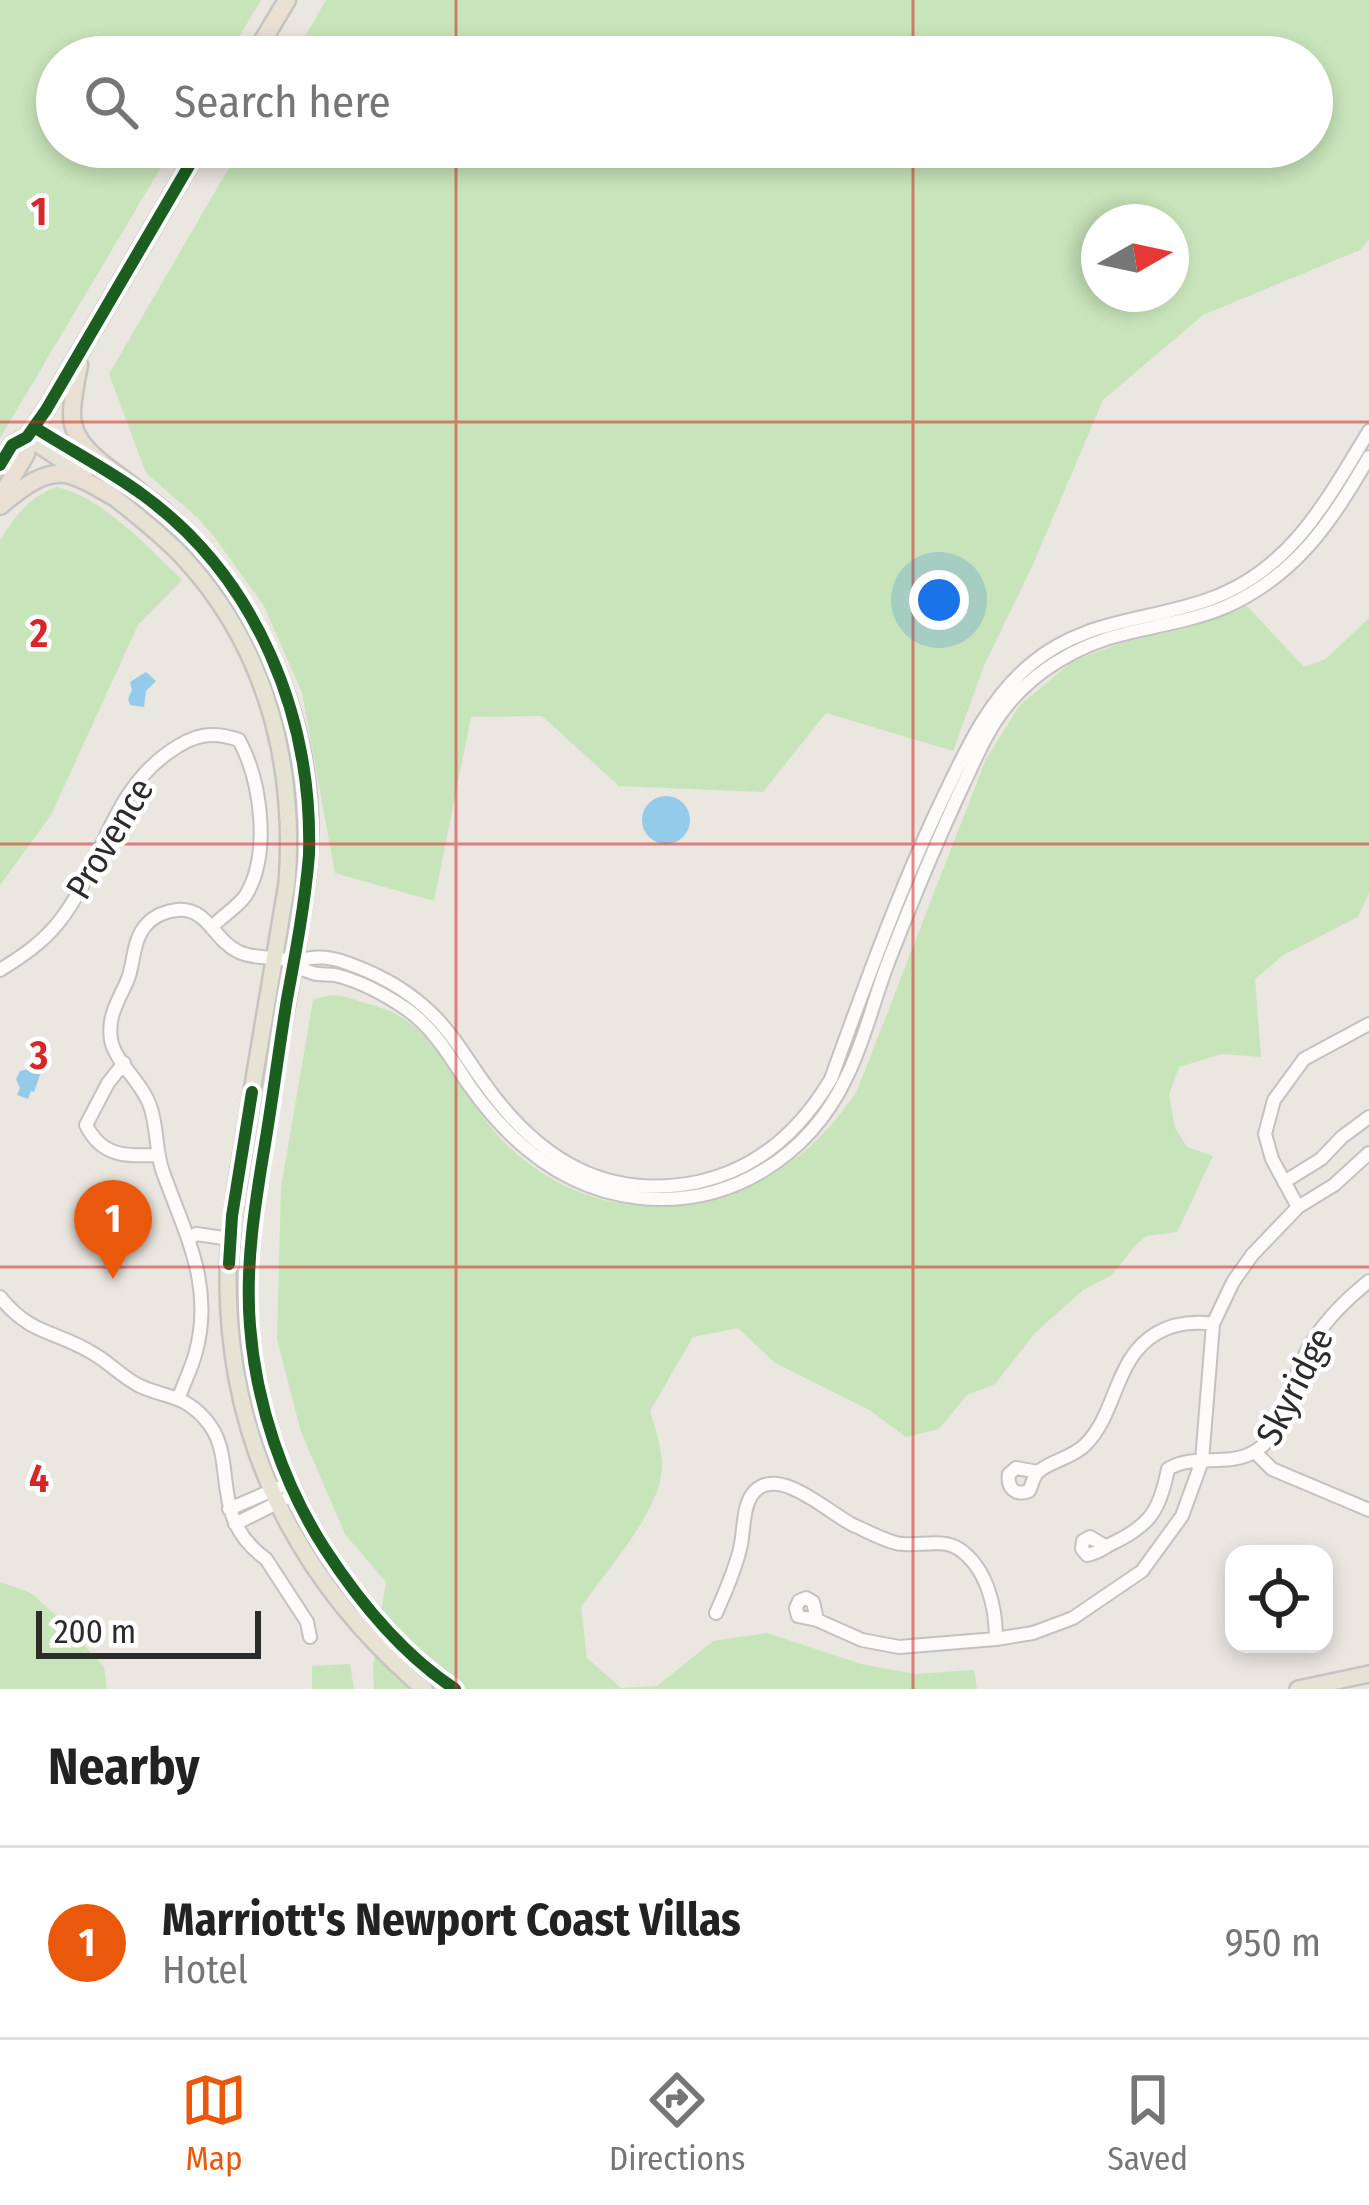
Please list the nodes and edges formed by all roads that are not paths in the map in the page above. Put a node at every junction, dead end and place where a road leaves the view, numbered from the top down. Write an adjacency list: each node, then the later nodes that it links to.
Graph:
1 (286, 0): 2 (highway)
2 (265, 36)
3 (188, 168): 4 (highway)
4 (80, 352): 6 (highway); 9 (highway)
5 (1369, 431): 12 (street)
6 (31, 432): 8 (highway); 9 (main road); 10 (main road); 11 (highway)
7 (1369, 457): 12 (street)
8 (0, 465)
9 (142, 494): 15 (main road)
10 (114, 497): 11 (highway); 14 (main road)
11 (0, 502)
12 (1253, 584): 15 (street)
13 (212, 927): 14 (street); 16 (street, Provence); 18 (street)
14 (275, 958): 15 (street); 25 (main road)
15 (294, 962): 33 (main road)
16 (0, 970)
17 (1369, 1024): 22 (street)
18 (124, 1063): 21 (street); 21 (street)
19 (1369, 1117): 22 (street)
20 (1369, 1153): 23 (street)
21 (158, 1155): 24 (street)
22 (1284, 1182): 23 (street)
23 (1298, 1207): 28 (street)
24 (190, 1238): 25 (street); 29 (street)
25 (231, 1239): 34 (main road)
26 (1369, 1281): 30 (street, Skyridge)
27 (0, 1297): 29 (street)
28 (1213, 1324): 31 (street); 32 (street)
29 (179, 1397): 35 (street)
30 (1255, 1452): 31 (street); 36 (street, Skyridge)
31 (1202, 1461): 38 (street); 42 (street)
32 (1038, 1472)
33 (292, 1488): 34 (street); 45 (main road)
34 (274, 1497): 35 (street); 37 (street); 44 (main road)
35 (229, 1510): 37 (street)
36 (1369, 1510)
37 (236, 1524): 41 (street)
38 (1105, 1546)
39 (716, 1613): 42 (street)
40 (817, 1620): 42 (street)
41 (310, 1637)
42 (996, 1639)
43 (1369, 1674): 46 (main road)
44 (424, 1689)
45 (455, 1689)
46 (1298, 1689)

